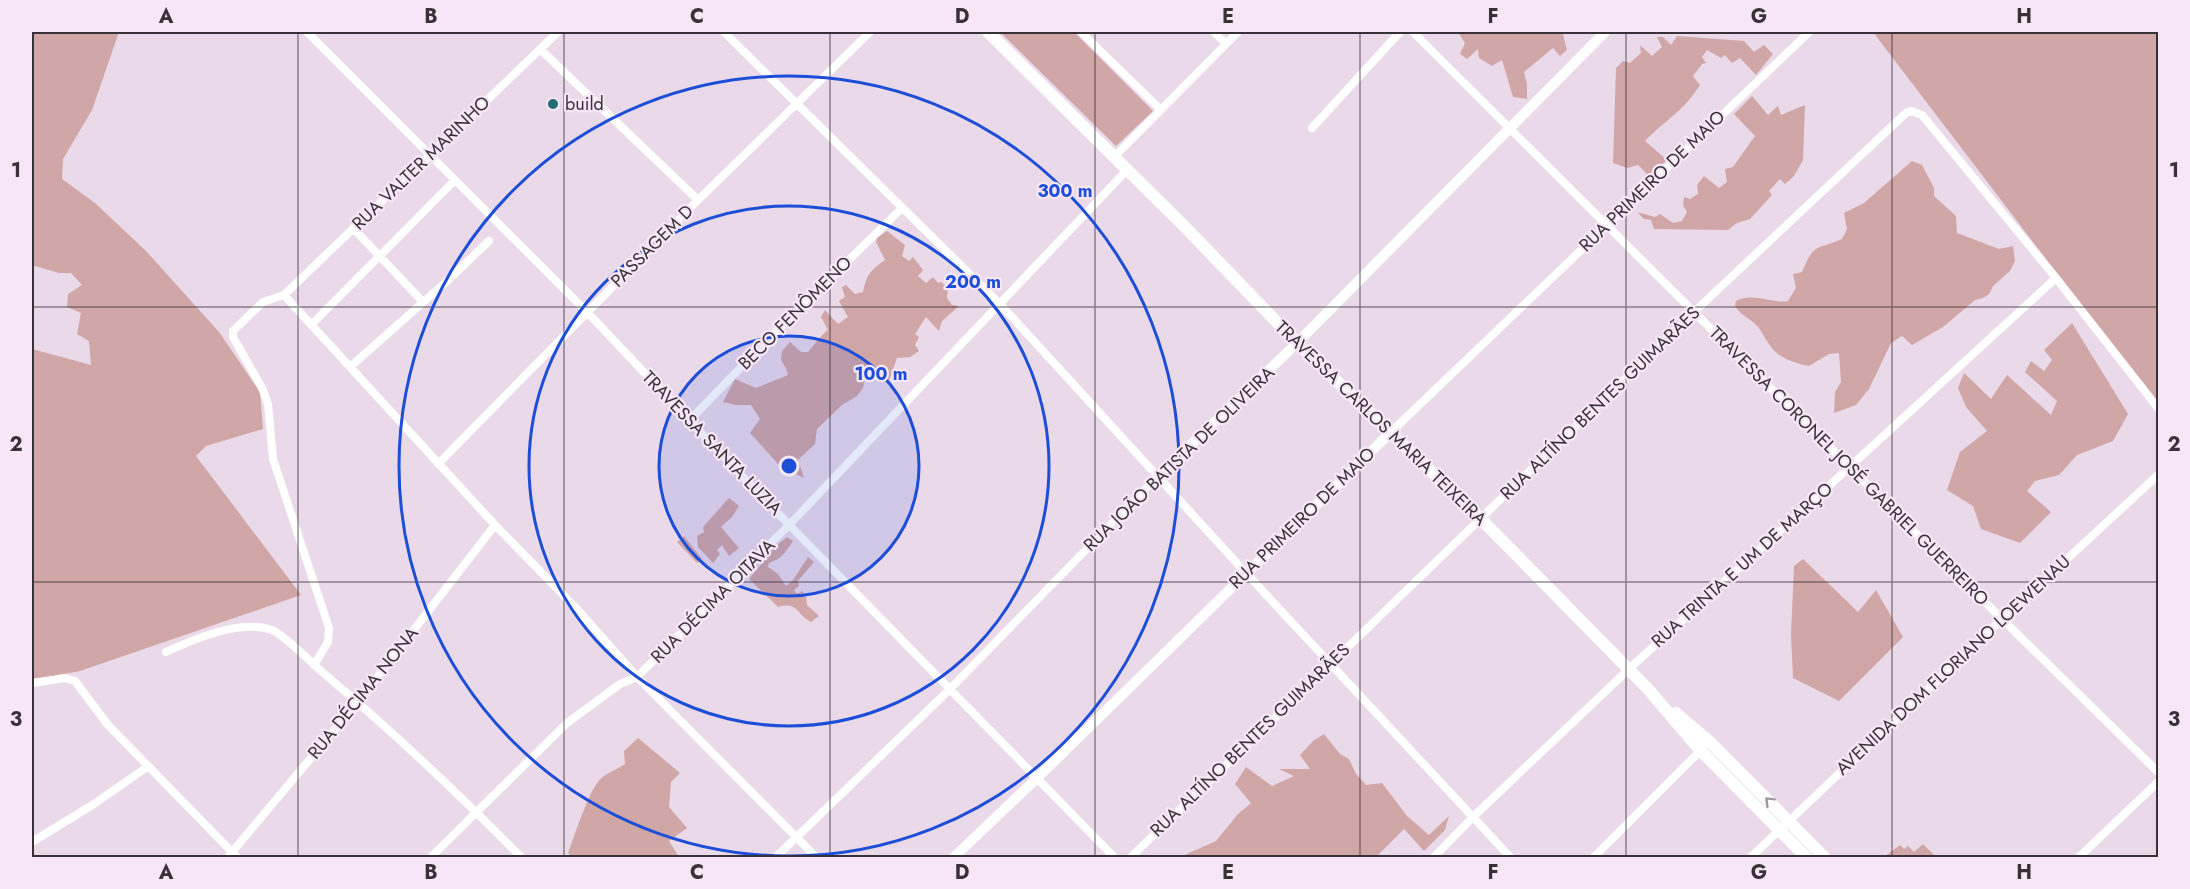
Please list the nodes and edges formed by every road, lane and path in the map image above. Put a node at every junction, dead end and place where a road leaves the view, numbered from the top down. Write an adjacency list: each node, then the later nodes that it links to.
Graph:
1 (307, 32): 19 (street, TRAVESSA SANTA LUZIA)
2 (558, 32): 14 (street, RUA VALTER MARINHO)
3 (724, 32): 15 (street)
4 (870, 32): 15 (street, PASSAGEM D)
5 (988, 32): 20 (main road, TRAVESSA CARLOS MARIA TEIXEIRA)
6 (1081, 32): 16 (street)
7 (1214, 32): 13 (street)
8 (1238, 32): 13 (street)
9 (1400, 32): 17 (street)
10 (1413, 32): 18 (street, TRAVESSA CORONEL JOSÉ GABRIEL GUERREIRO)
11 (1605, 32): 18 (street, RUA JOÃO BATISTA DE OLIVEIRA)
12 (1809, 32): 25 (street, RUA PRIMEIRO DE MAIO)
13 (1226, 44): 16 (street)
14 (540, 50): 19 (street, RUA VALTER MARINHO); 23 (street)
15 (798, 104): 23 (street, PASSAGEM D); 24 (street)
16 (1160, 109): 20 (street)
17 (1312, 128)
18 (1510, 128): 25 (street, TRAVESSA CORONEL JOSÉ GABRIEL GUERREIRO); 36 (street, RUA JOÃO BATISTA DE OLIVEIRA)
19 (429, 155): 22 (street, TRAVESSA SANTA LUZIA); 26 (street, RUA VALTER MARINHO)
20 (1114, 157): 21 (main road, TRAVESSA CARLOS MARIA TEIXEIRA)
21 (1127, 170): 32 (street, RUA DÉCIMA OITAVA); 36 (main road, TRAVESSA CARLOS MARIA TEIXEIRA)
22 (454, 180): 28 (street); 34 (street, TRAVESSA SANTA LUZIA)
23 (698, 200): 34 (street, PASSAGEM D)
24 (902, 208): 32 (street); 39 (street, BECO FENÔMENO)
25 (1607, 224): 33 (street, TRAVESSA CORONEL JOSÉ GABRIEL GUERREIRO); 40 (street, RUA PRIMEIRO DE MAIO)
26 (353, 228): 28 (street); 30 (street, RUA VALTER MARINHO)
27 (489, 241): 31 (street)
28 (381, 256): 31 (street); 35 (street)
29 (2056, 278): 33 (street, RUA ALTÍNO BENTES GUIMARÃES); 38 (street); 42 (street, RUA TRINTA E UM DE MARÇO)
30 (284, 295): 35 (street); 52 (street, RUA VALTER MARINHO)
31 (423, 302): 37 (street)
32 (1000, 304): 44 (street); 46 (street, RUA DÉCIMA OITAVA)
33 (1695, 311): 42 (street, TRAVESSA CORONEL JOSÉ GABRIEL GUERREIRO); 45 (street, RUA ALTÍNO BENTES GUIMARÃES)
34 (587, 312): 39 (street, TRAVESSA SANTA LUZIA); 41 (street, PASSAGEM D)
35 (311, 325): 37 (street)
36 (1298, 343): 40 (main road, TRAVESSA CARLOS MARIA TEIXEIRA); 44 (street, RUA JOÃO BATISTA DE OLIVEIRA)
37 (350, 368): 41 (street)
38 (2158, 408)
39 (690, 420): 46 (street, TRAVESSA SANTA LUZIA)
40 (1391, 432): 45 (main road, TRAVESSA CARLOS MARIA TEIXEIRA); 48 (street, RUA PRIMEIRO DE MAIO)
41 (438, 464): 47 (street)
42 (1849, 467): 49 (street, TRAVESSA CORONEL JOSÉ GABRIEL GUERREIRO); 53 (street, RUA TRINTA E UM DE MARÇO)
43 (2158, 475): 49 (street, AVENIDA DOM FLORIANO LOEWENAU)
44 (1158, 476): 48 (street); 56 (street, RUA JOÃO BATISTA DE OLIVEIRA)
45 (1481, 519): 51 (street, RUA ALTÍNO BENTES GUIMARÃES); 53 (main road, TRAVESSA CARLOS MARIA TEIXEIRA)
46 (790, 524): 54 (street, RUA DÉCIMA OITAVA); 56 (street, TRAVESSA SANTA LUZIA)
47 (495, 525): 54 (street); 57 (street, RUA DÉCIMA NONA)
48 (1246, 573): 51 (street); 61 (street, RUA PRIMEIRO DE MAIO)
49 (2002, 619): 60 (street, TRAVESSA CORONEL JOSÉ GABRIEL GUERREIRO); 65 (street, AVENIDA DOM FLORIANO LOEWENAU)
50 (166, 652): 52 (street)
51 (1331, 662): 64 (street); 75 (street, RUA ALTÍNO BENTES GUIMARÃES)
52 (314, 665): 57 (street)
53 (1629, 669): 58 (main road, TRAVESSA CARLOS MARIA TEIXEIRA); 64 (street, RUA TRINTA E UM DE MARÇO)
54 (637, 677): 63 (street, RUA DÉCIMA OITAVA); 66 (street)
55 (32, 683): 59 (street)
56 (949, 690): 61 (street, TRAVESSA SANTA LUZIA); 66 (street, RUA JOÃO BATISTA DE OLIVEIRA)
57 (358, 702): 63 (street); 68 (street, RUA DÉCIMA NONA)
58 (1705, 747): 65 (main road, TRAVESSA CARLOS MARIA TEIXEIRA); 78 (street)
59 (147, 767): 67 (street); 68 (street)
60 (2158, 771)
61 (1036, 779): 73 (street, RUA PRIMEIRO DE MAIO); 74 (street, TRAVESSA SANTA LUZIA)
62 (2158, 782): 82 (street)
63 (477, 812): 69 (street, RUA DÉCIMA OITAVA); 70 (street)
64 (1474, 816): 76 (street, RUA TRINTA E UM DE MARÇO); 77 (street)
65 (1784, 825): 79 (street, AVENIDA DOM FLORIANO LOEWENAU); 80 (main road, TRAVESSA CARLOS MARIA TEIXEIRA); 81 (main road, TRAVESSA CARLOS MARIA TEIXEIRA)
66 (797, 837): 71 (street, RUA JOÃO BATISTA DE OLIVEIRA); 72 (street)
67 (32, 842)
68 (233, 856)
69 (430, 858)
70 (522, 858)
71 (775, 858)
72 (816, 858)
73 (953, 858)
74 (1115, 858)
75 (1130, 858)
76 (1433, 858)
77 (1511, 858)
78 (1593, 858)
79 (1750, 858)
80 (1807, 858)
81 (1825, 858)
82 (2078, 858)

